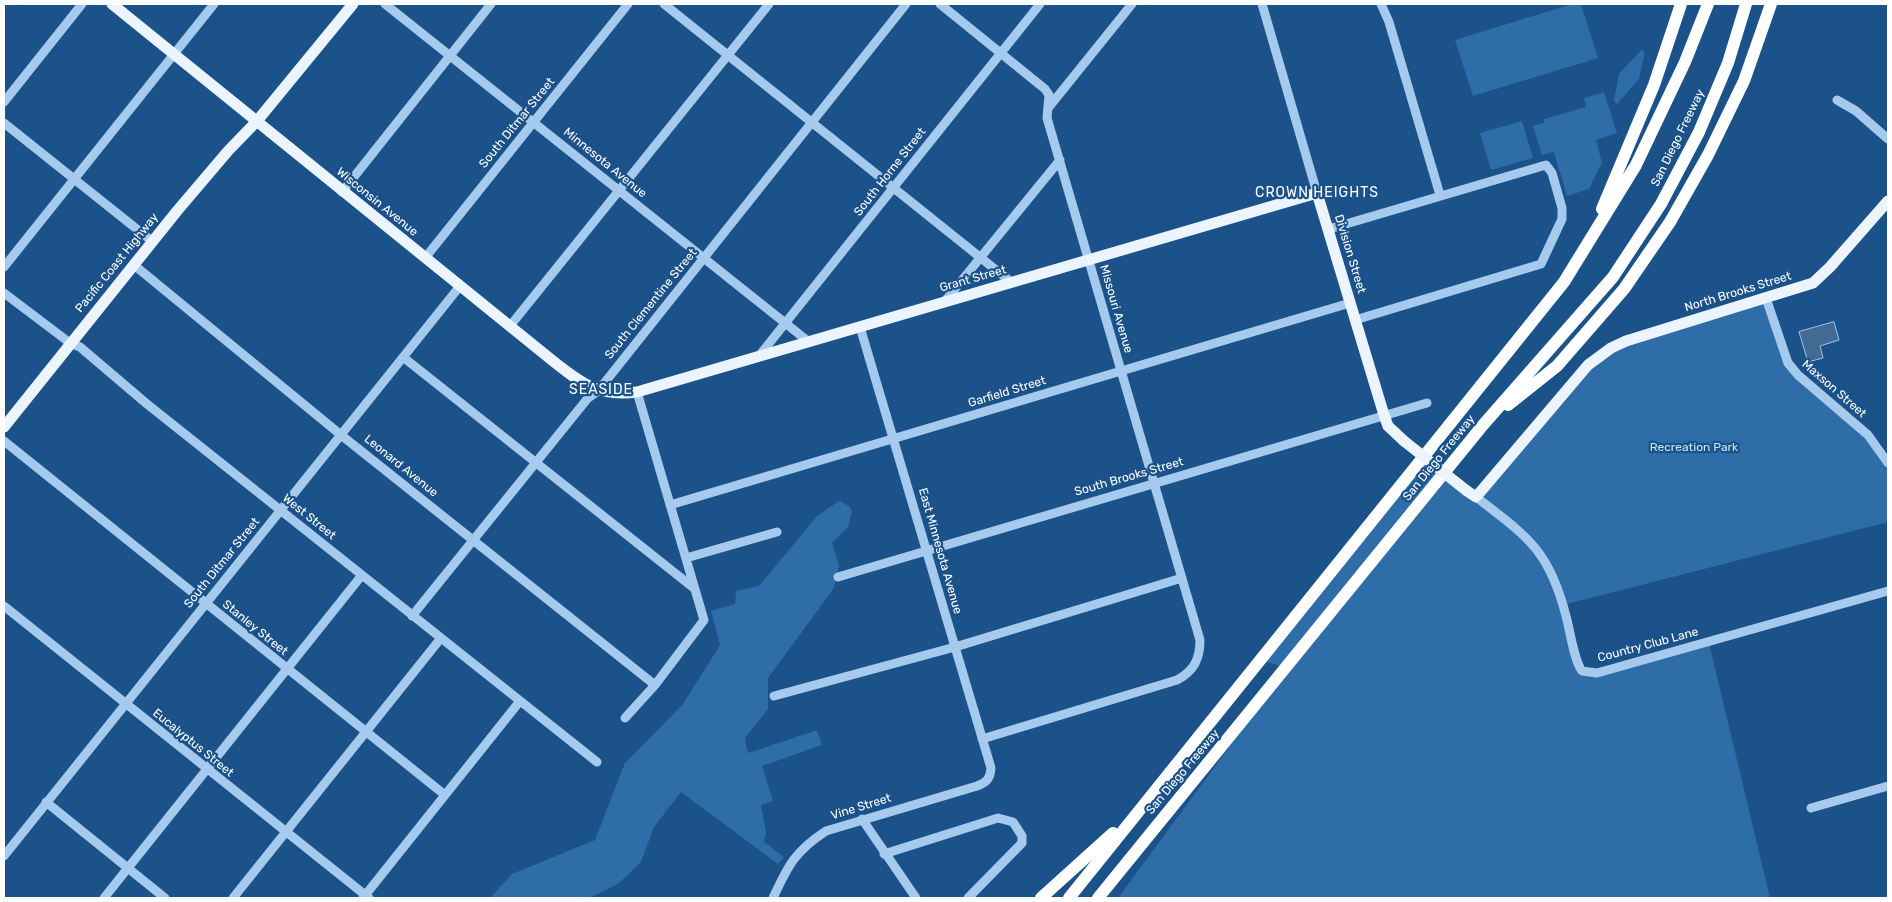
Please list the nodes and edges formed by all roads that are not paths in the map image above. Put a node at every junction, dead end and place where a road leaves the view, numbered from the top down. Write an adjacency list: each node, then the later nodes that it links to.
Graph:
1 (82, 4): 25 (street)
2 (112, 4): 21 (main road, Wisconsin Avenue)
3 (214, 4): 21 (street)
4 (353, 4): 27 (main road, Pacific Coast Highway)
5 (385, 4): 22 (street, Minnesota Avenue)
6 (491, 4): 22 (street)
7 (628, 4): 28 (street, South Ditmar Street)
8 (664, 4): 23 (street)
9 (769, 4): 23 (street)
10 (906, 4): 30 (street, South Clementine Street)
11 (940, 4): 20 (street, Missouri Avenue)
12 (1040, 4): 20 (street, South Horne Street)
13 (1132, 4): 26 (street)
14 (1262, 4): 37 (street, Division Street)
15 (1381, 4): 38 (street)
16 (1681, 4): 42 (highway)
17 (1708, 4): 42 (highway, San Diego Freeway)
18 (1746, 4): 68 (highway, San Diego Freeway)
19 (1772, 4): 68 (highway)
20 (1001, 52): 26 (street, Missouri Avenue); 34 (street, South Horne Street)
21 (174, 54): 27 (main road, Wisconsin Avenue); 33 (street)
22 (450, 55): 28 (street, Minnesota Avenue); 36 (street)
23 (727, 56): 30 (street); 35 (street)
24 (1837, 100): 31 (street)
25 (4, 102)
26 (1047, 109): 32 (street, Missouri Avenue)
27 (258, 121): 36 (main road, Wisconsin Avenue); 41 (main road, Pacific Coast Highway)
28 (534, 122): 35 (street, Minnesota Avenue); 43 (street, South Ditmar Street)
29 (4, 123): 33 (street)
30 (811, 123): 34 (street); 44 (street, South Clementine Street)
31 (1888, 139)
32 (1060, 160): 45 (street); 46 (street, Missouri Avenue)
33 (73, 180): 41 (street); 48 (street)
34 (893, 188): 45 (street); 56 (street, South Horne Street)
35 (620, 190): 44 (street, Minnesota Avenue); 57 (street)
36 (342, 192): 43 (main road, Wisconsin Avenue)
37 (1317, 193): 40 (main road, Division Street); 46 (main road, Grant Street)
38 (1440, 195): 40 (street); 55 (street)
39 (1888, 201): 52 (main road, North Brooks Street)
40 (1329, 228): 54 (main road, Division Street)
41 (153, 242): 47 (main road, Pacific Coast Highway)
42 (1585, 249): 108 (highway, San Diego Freeway)
43 (425, 258): 50 (main road, Wisconsin Avenue)
44 (704, 258): 56 (street, Minnesota Avenue); 64 (street, South Clementine Street)
45 (980, 258): 49 (street); 53 (street)
46 (1089, 260): 49 (main road, Grant Street); 63 (street, Missouri Avenue)
47 (134, 265): 60 (main road, Pacific Coast Highway); 70 (street, Leonard Avenue)
48 (4, 268)
49 (1011, 282): 53 (main road, Grant Street)
50 (460, 286): 57 (main road, Wisconsin Avenue); 61 (street, South Ditmar Street)
51 (4, 293): 60 (street, West Street)
52 (1766, 298): 73 (street, Maxson Street); 77 (main road, North Brooks Street)
53 (945, 301): 58 (main road, Grant Street)
54 (1350, 303): 55 (main road, Division Street); 63 (street, Garfield Street)
55 (1355, 320): 67 (main road, Division Street)
56 (786, 323): 59 (street, Minnesota Avenue); 62 (street, South Horne Street)
57 (510, 326): 64 (main road, Wisconsin Avenue)
58 (860, 327): 59 (main road, Grant Street); 71 (street, East Minnesota Avenue)
59 (809, 342): 62 (main road, Grant Street)
60 (70, 343): 69 (main road, Pacific Coast Highway); 79 (street, West Street)
61 (403, 356): 70 (street, South Ditmar Street); 74 (street)
62 (759, 356): 65 (main road, Grant Street)
63 (1122, 371): 71 (street, Garfield Street); 76 (street, Missouri Avenue)
64 (598, 391): 65 (main road, Wisconsin Avenue); 74 (street, South Clementine Street)
65 (637, 392): 78 (street)
66 (1427, 403): 67 (street, South Brooks Street)
67 (1384, 415): 75 (main road, Division Street, bridge); 76 (street, South Brooks Street)
68 (1483, 425): 112 (highway, San Diego Freeway)
69 (4, 427)
70 (341, 435): 79 (street, South Ditmar Street); 81 (street, Leonard Avenue)
71 (893, 440): 78 (street, Garfield Street); 82 (street, East Minnesota Avenue)
72 (4, 441): 89 (street, Stanley Street)
73 (1888, 463)
74 (536, 464): 81 (street, South Clementine Street); 87 (street)
75 (1434, 465): 77 (main road, Country Club Lane, bridge)
76 (1154, 483): 82 (street, South Brooks Street); 86 (street, Missouri Avenue)
77 (1472, 494): 88 (street, Country Club Lane)
78 (670, 505): 83 (street)
79 (280, 510): 84 (street, West Street); 89 (street, South Ditmar Street)
80 (777, 532): 83 (street)
81 (473, 540): 91 (street, South Clementine Street); 95 (street, Leonard Avenue)
82 (926, 550): 85 (street, South Brooks Street); 93 (street, East Minnesota Avenue)
83 (686, 558): 87 (street)
84 (362, 575): 91 (street, West Street); 94 (street)
85 (838, 577)
86 (1182, 578): 93 (street); 101 (street, Missouri Avenue)
87 (695, 589): 95 (street)
88 (1888, 591)
89 (205, 604): 94 (street, Stanley Street); 98 (street, South Ditmar Street)
90 (4, 606): 98 (street, Eucalyptus Street)
91 (412, 616): 92 (street, West Street)
92 (440, 638): 97 (street, West Street); 100 (street)
93 (955, 647): 96 (street); 101 (street, East Minnesota Avenue)
94 (287, 669): 100 (street, Stanley Street); 103 (street)
95 (655, 685): 99 (street)
96 (774, 696)
97 (520, 701): 102 (street, West Street); 106 (street)
98 (125, 704): 103 (street, Eucalyptus Street); 107 (street, South Ditmar Street)
99 (625, 718)
100 (366, 732): 106 (street, Stanley Street); 111 (street)
101 (982, 739): 104 (street, East Minnesota Avenue)
102 (596, 762)
103 (206, 770): 111 (street, Eucalyptus Street); 115 (street)
104 (987, 782): 110 (street, Vine Street)
105 (1888, 786): 109 (street)
106 (445, 795): 116 (street)
107 (46, 802): 114 (street, South Ditmar Street); 115 (street)
108 (1142, 806): 123 (highway); 124 (highway, San Diego Freeway)
109 (1811, 808)
110 (862, 819): 113 (street); 120 (street, Vine Street)
111 (286, 833): 116 (street, Eucalyptus Street); 119 (street)
112 (1139, 846): 125 (highway, San Diego Freeway); 126 (highway)
113 (884, 854): 121 (street); 122 (street)
114 (4, 856)
115 (128, 869): 117 (street); 118 (street)
116 (365, 897)
117 (104, 898)
118 (165, 898)
119 (233, 898)
120 (773, 898)
121 (916, 898)
122 (968, 898)
123 (1041, 898)
124 (1069, 898)
125 (1098, 898)
126 (1110, 898)

